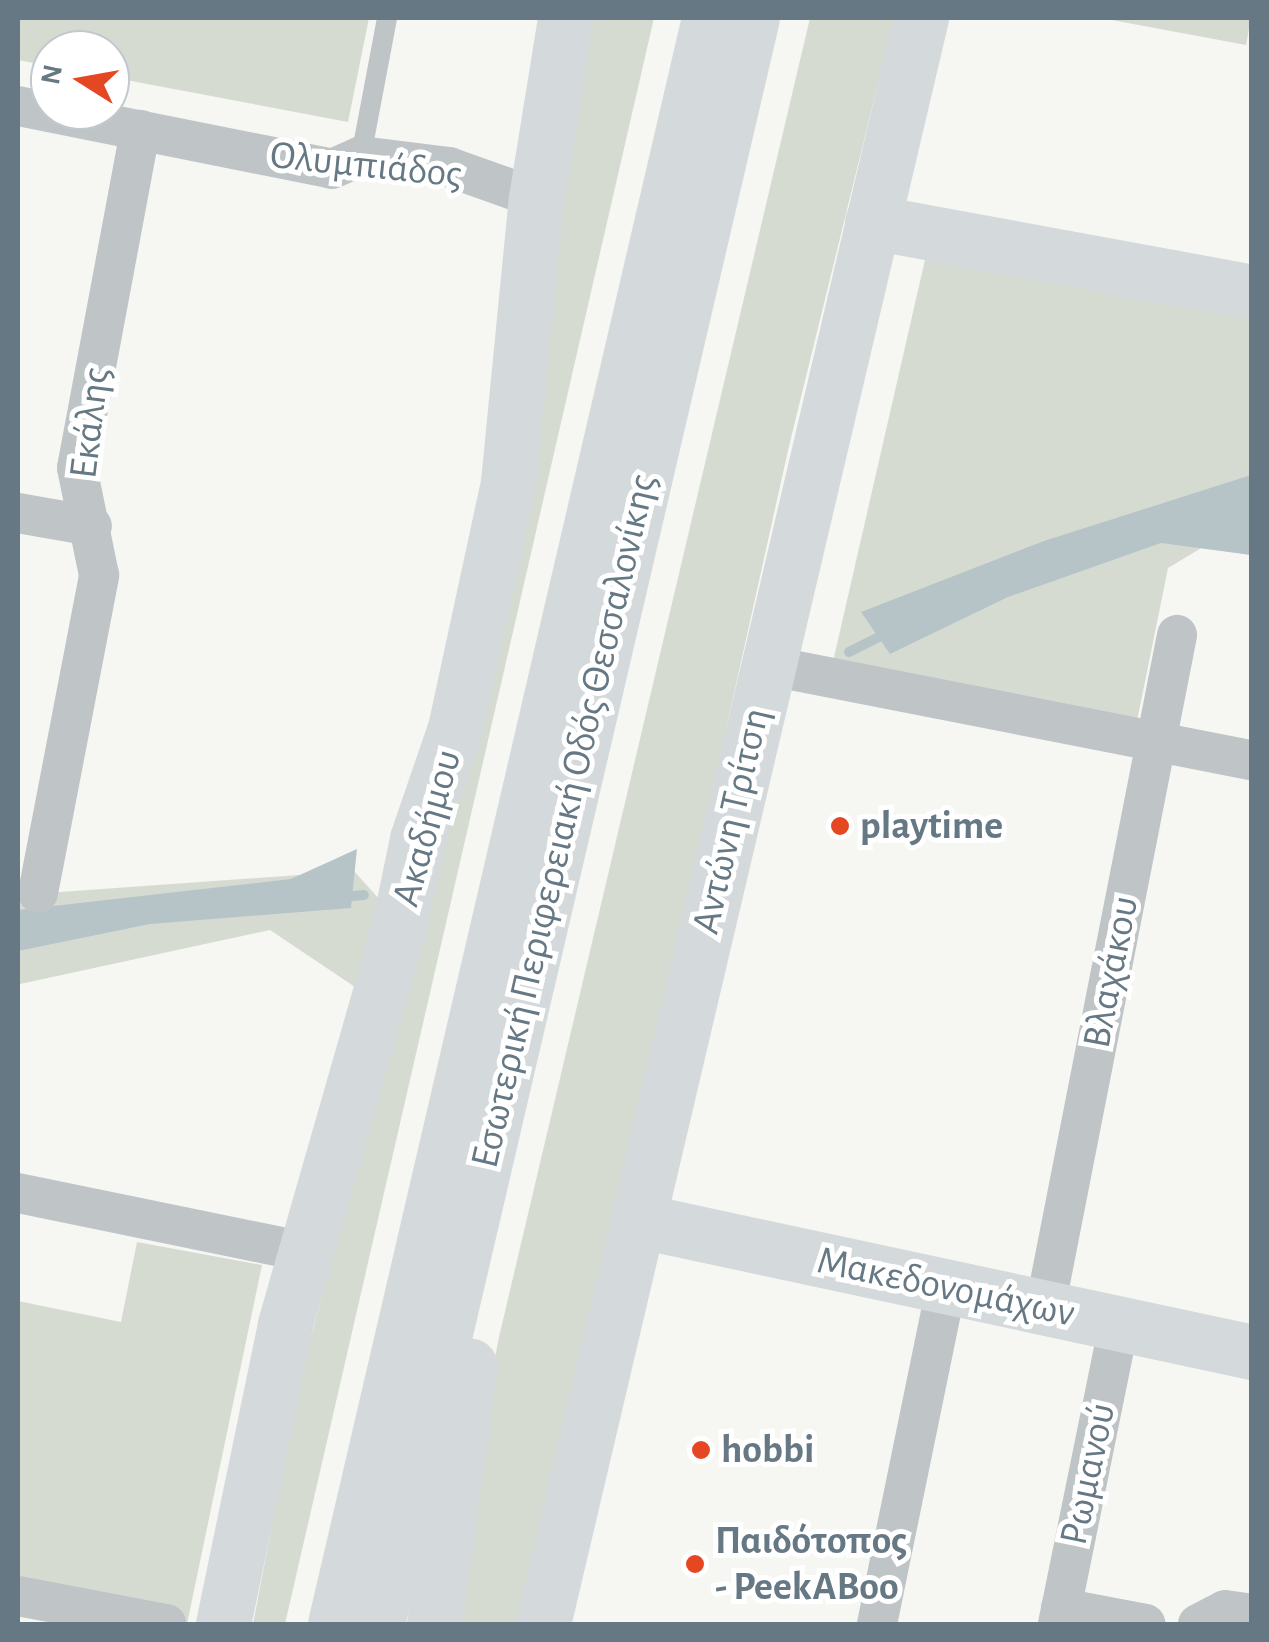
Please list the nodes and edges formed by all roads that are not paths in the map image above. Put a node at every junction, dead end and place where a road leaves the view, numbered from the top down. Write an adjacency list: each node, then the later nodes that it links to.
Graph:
1 (387, 18): 8 (lane)
2 (565, 18): 9 (main road, Ακαδήμου)
3 (708, 18): 32 (main road, Εσωτερική Περιφερειακή Οδός Θεσσαλονίκης)
4 (752, 18): 19 (main road, Εσωτερική Περιφερειακή Οδός Θεσσαλονίκης)
5 (921, 18): 10 (main road, Αντώνη Τρίτση)
6 (18, 106): 7 (street, Ολυμπιάδος)
7 (140, 130): 8 (street, Ολυμπιάδος); 13 (street, Εκάλης)
8 (361, 156): 9 (street, Ολυμπιάδος)
9 (536, 198): 22 (main road, Ακαδήμου)
10 (872, 222): 11 (main road); 15 (main road, Αντώνη Τρίτση)
11 (1252, 292)
12 (18, 513): 13 (street)
13 (92, 526): 18 (street, Εκάλης)
14 (1177, 635): 16 (street, Βλαχάκου)
15 (766, 664): 16 (street); 21 (main road, Αντώνη Τρίτση)
16 (1156, 741): 17 (street); 24 (street, Βλαχάκου)
17 (1252, 760)
18 (38, 893)
19 (507, 1064): 33 (main road, Εσωτερική Περιφερειακή Οδός Θεσσαλονίκης); 34 (main road)
20 (18, 1194): 22 (street)
21 (641, 1221): 23 (main road, Μακεδονομάχων); 35 (main road, Αντώνη Τρίτση)
22 (305, 1252): 31 (main road, Ακαδήμου)
23 (946, 1287): 24 (main road, Μακεδονομάχων); 36 (street)
24 (1045, 1308): 25 (main road, Μακεδονομάχων)
25 (1119, 1324): 26 (main road, Μακεδονομάχων); 29 (street, Ρωμανού)
26 (1249, 1339)
27 (18, 1596): 30 (street)
28 (1252, 1614): 38 (street)
29 (1059, 1616): 37 (street)
30 (166, 1624)
31 (223, 1624)
32 (335, 1624)
33 (376, 1624)
34 (434, 1624)
35 (543, 1624)
36 (877, 1624)
37 (1146, 1624)
38 (1198, 1624)

